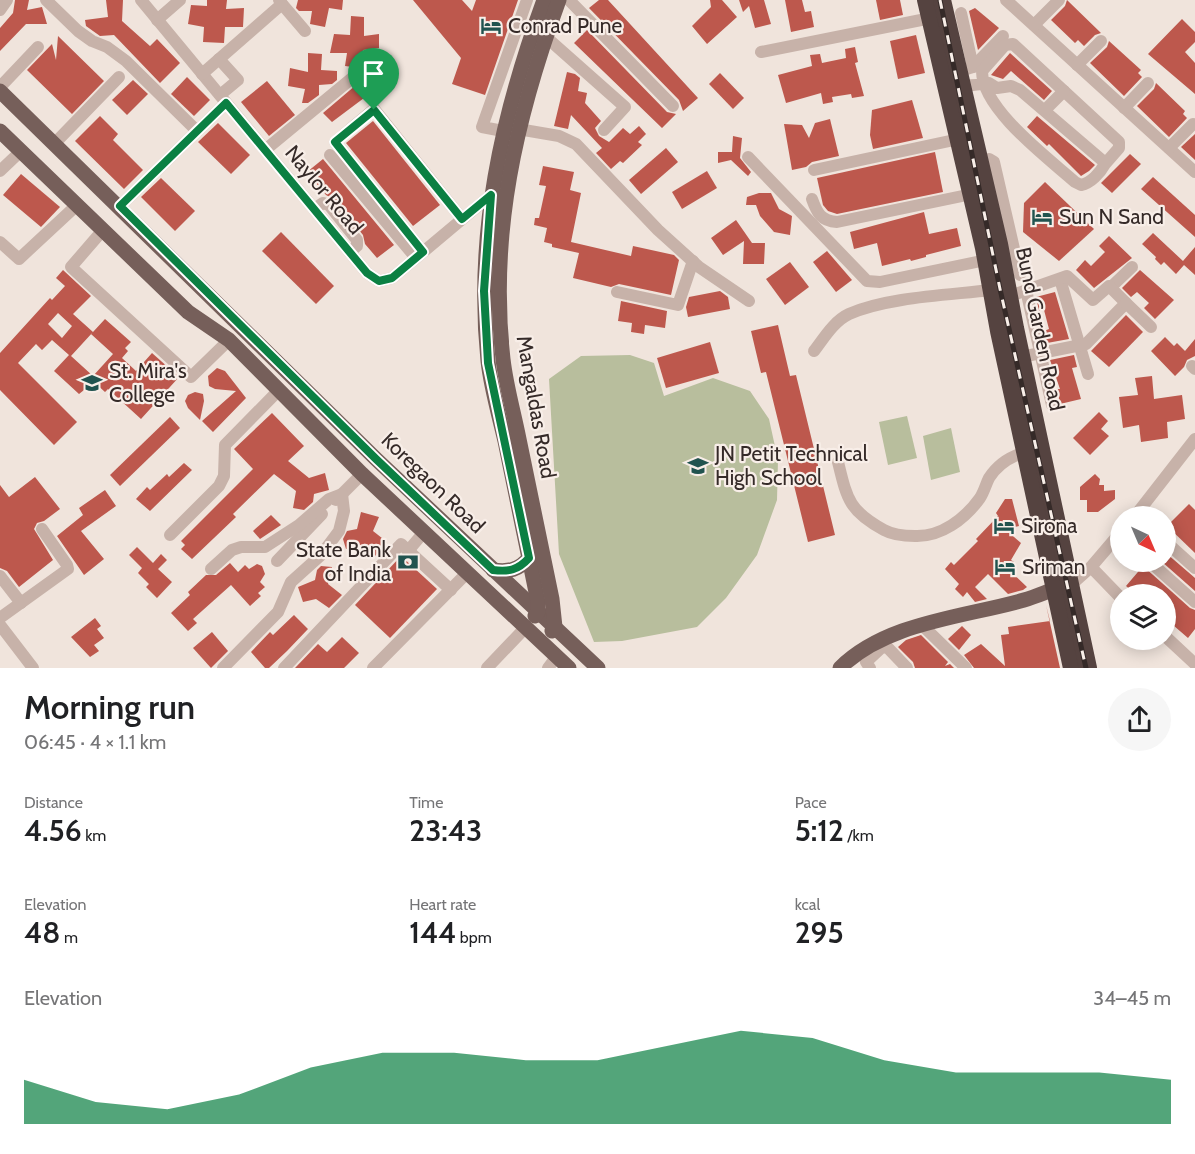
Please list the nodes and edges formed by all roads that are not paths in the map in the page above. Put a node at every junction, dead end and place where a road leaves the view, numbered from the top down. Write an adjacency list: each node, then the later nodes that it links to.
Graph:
1 (6, 0): 14 (street)
2 (46, 0): 43 (street)
3 (141, 0): 17 (street, Naylor Road)
4 (180, 0): 17 (street)
5 (527, 0): 40 (street)
6 (544, 0): 40 (main road, Mangaldas Road)
7 (559, 0): 21 (main road, Mangaldas Road)
8 (569, 0): 36 (street)
9 (926, 0): 16 (highway, Bund Garden Road)
10 (942, 0): 28 (highway, Bund Garden Road)
11 (1006, 0): 18 (street)
12 (1059, 0): 18 (street)
13 (281, 2): 19 (street); 25 (street)
14 (0, 10)
15 (961, 13): 28 (street)
16 (931, 18): 24 (street); 44 (highway, Bund Garden Road)
17 (157, 20): 27 (street, Naylor Road)
18 (1034, 26): 26 (street)
19 (305, 31)
20 (1003, 36): 28 (street)
21 (546, 37): 40 (main road, Mangaldas Road); 41 (street)
22 (1101, 41): 26 (street)
23 (38, 47): 33 (street)
24 (761, 52)
25 (219, 59): 27 (street); 35 (street)
26 (1077, 65): 37 (street)
27 (202, 74): 35 (street, Naylor Road)
28 (965, 74): 32 (street); 51 (highway, Bund Garden Road)
29 (119, 77): 45 (street)
30 (351, 79): 47 (street)
31 (1148, 83): 37 (street)
32 (985, 84): 34 (street); 38 (street); 52 (street)
33 (0, 89): 45 (main road, Koregaon Road)
34 (1064, 91): 38 (street); 52 (street)
35 (223, 99): 43 (street); 47 (street, Naylor Road)
36 (674, 106)
37 (1124, 108): 46 (street)
38 (1045, 110): 52 (street)
39 (1193, 124): 46 (street)
40 (511, 130): 57 (main road, Mangaldas Road); 66 (street)
41 (604, 130)
42 (0, 131): 48 (main road, Koregaon Road)
43 (197, 131): 60 (street)
44 (959, 139): 53 (street); 56 (highway, Bund Garden Road)
45 (55, 143): 60 (main road, Koregaon Road)
46 (1169, 148): 55 (street)
47 (265, 150): 64 (street, Naylor Road)
48 (21, 151): 54 (street); 59 (main road, Koregaon Road)
49 (330, 155): 64 (street)
50 (748, 157): 65 (street)
51 (981, 161): 68 (street); 73 (highway, Bund Garden Road)
52 (1105, 164)
53 (814, 170)
54 (0, 171)
55 (1195, 172)
56 (972, 194): 58 (street); 65 (highway, Bund Garden Road)
57 (498, 195): 61 (street, Naylor Road); 97 (main road, Mangaldas Road); 116 (main road, Mangaldas Road)
58 (813, 199)
59 (77, 205): 62 (main road, Koregaon Road); 63 (street)
60 (120, 206): 102 (main road, Koregaon Road)
61 (462, 219): 64 (street, Naylor Road); 64 (street)
62 (103, 230): 77 (main road, Koregaon Road); 77 (street)
63 (0, 242)
64 (419, 255)
65 (986, 260): 71 (highway, Bund Garden Road)
66 (693, 261): 72 (street); 74 (street)
67 (1132, 267): 70 (street)
68 (1020, 275)
69 (1060, 279): 70 (street); 73 (street); 78 (street)
70 (1110, 288): 75 (street)
71 (992, 290): 79 (street); 86 (highway, Bund Garden Road)
72 (617, 292)
73 (1018, 293): 80 (street); 81 (highway, Bund Garden Road)
74 (749, 301)
75 (1126, 303): 76 (street); 78 (street)
76 (1151, 327)
77 (230, 339): 83 (main road, Koregaon Road)
78 (1078, 345): 80 (street); 82 (street)
79 (814, 351)
80 (1040, 353): 81 (street); 84 (street)
81 (1021, 357): 106 (highway, Bund Garden Road)
82 (1088, 374)
83 (279, 390): 88 (main road, Koregaon Road); 93 (street)
84 (1052, 405)
85 (1195, 439): 90 (street)
86 (1026, 453): 87 (street); 106 (highway, Bund Garden Road)
87 (838, 462)
88 (362, 474): 89 (street); 92 (main road, Koregaon Road)
89 (342, 494): 98 (street); 101 (street); 122 (street)
90 (1143, 506)
91 (42, 529): 110 (street)
92 (424, 532): 95 (street); 104 (main road, Koregaon Road)
93 (170, 536)
94 (1110, 545): 99 (street)
95 (408, 551): 108 (street); 123 (street)
96 (1176, 551): 100 (street)
97 (529, 558): 102 (main road); 111 (main road, Mangaldas Road)
98 (277, 561)
99 (1091, 567): 106 (street); 107 (street)
100 (1195, 568)
101 (211, 569)
102 (493, 570): 111 (main road, Koregaon Road)
103 (1161, 572): 109 (street)
104 (468, 573): 108 (street); 115 (main road, Koregaon Road)
105 (0, 576): 110 (street)
106 (1064, 586): 113 (main road); 132 (highway, Bund Garden Road); 133 (highway, Bund Garden Road)
107 (1110, 587)
108 (451, 590): 124 (street)
109 (1195, 602)
110 (21, 603): 112 (street)
111 (538, 612): 115 (main road); 116 (main road, Koregaon Road)
112 (0, 618)
113 (922, 625): 128 (main road); 131 (street)
114 (0, 626): 121 (street)
115 (526, 627): 117 (main road, Koregaon Road); 125 (street)
116 (555, 627): 117 (main road); 127 (main road, Koregaon Road)
117 (542, 642): 119 (main road, Koregaon Road)
118 (1176, 646): 120 (street)
119 (552, 662): 126 (main road, Koregaon Road)
120 (1195, 664)
121 (33, 668)
122 (224, 668)
123 (284, 668)
124 (373, 668)
125 (487, 668)
126 (569, 668)
127 (598, 668)
128 (840, 668)
129 (870, 668): 130 (street)
130 (908, 668)
131 (966, 668)
132 (1072, 668)
133 (1088, 668)

